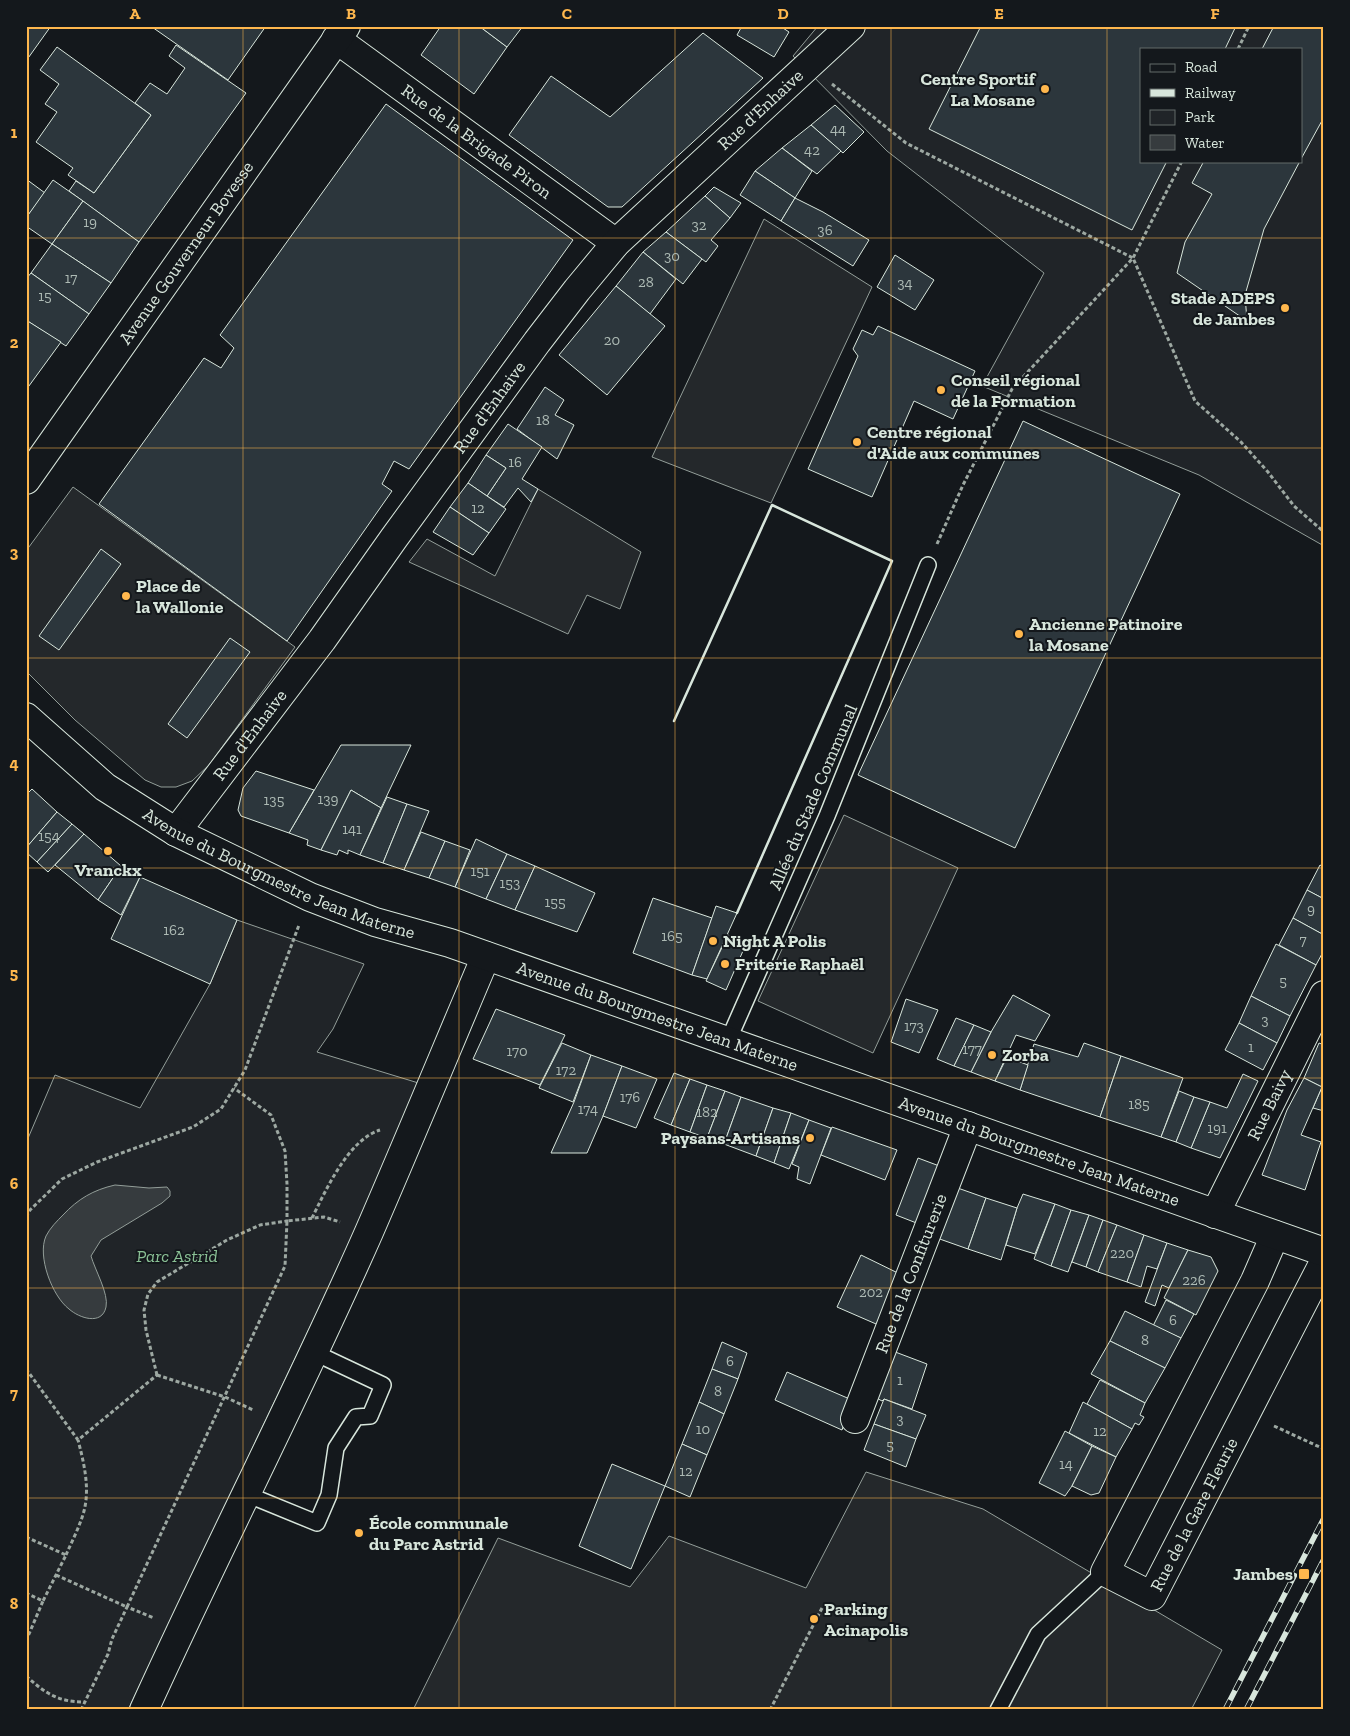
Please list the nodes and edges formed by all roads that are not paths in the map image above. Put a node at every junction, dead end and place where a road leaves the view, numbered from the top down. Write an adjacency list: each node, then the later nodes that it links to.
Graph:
1 (852, 26): 3 (street, Rue d'Enhaive)
2 (341, 33): 3 (street, Rue de la Brigade Piron); 4 (street, Avenue Gouverneur Bovesse)
3 (616, 243): 7 (street, Rue d'Enhaive)
4 (26, 480)
5 (928, 565): 10 (lane, Allée du Stade Communal)
6 (26, 717): 7 (street, Avenue du Bourgmestre Jean Materne)
7 (176, 832): 8 (street, Avenue du Bourgmestre Jean Materne)
8 (486, 956): 10 (street, Avenue du Bourgmestre Jean Materne); 16 (street)
9 (1324, 995): 12 (street, Rue Baivy)
10 (728, 1041): 11 (street, Avenue du Bourgmestre Jean Materne)
11 (968, 1126): 12 (street, Avenue du Bourgmestre Jean Materne); 17 (street, Rue de la Confiturerie)
12 (1215, 1214): 13 (street, Avenue du Bourgmestre Jean Materne)
13 (1275, 1234): 14 (street, Avenue du Bourgmestre Jean Materne); 19 (street)
14 (1324, 1252)
15 (1324, 1262): 19 (street, Rue de la Gare Fleurie)
16 (313, 1352): 18 (street); 18 (lane)
17 (855, 1419)
18 (246, 1494): 20 (street)
19 (1105, 1572): 21 (lane)
20 (144, 1710)
21 (998, 1710)

